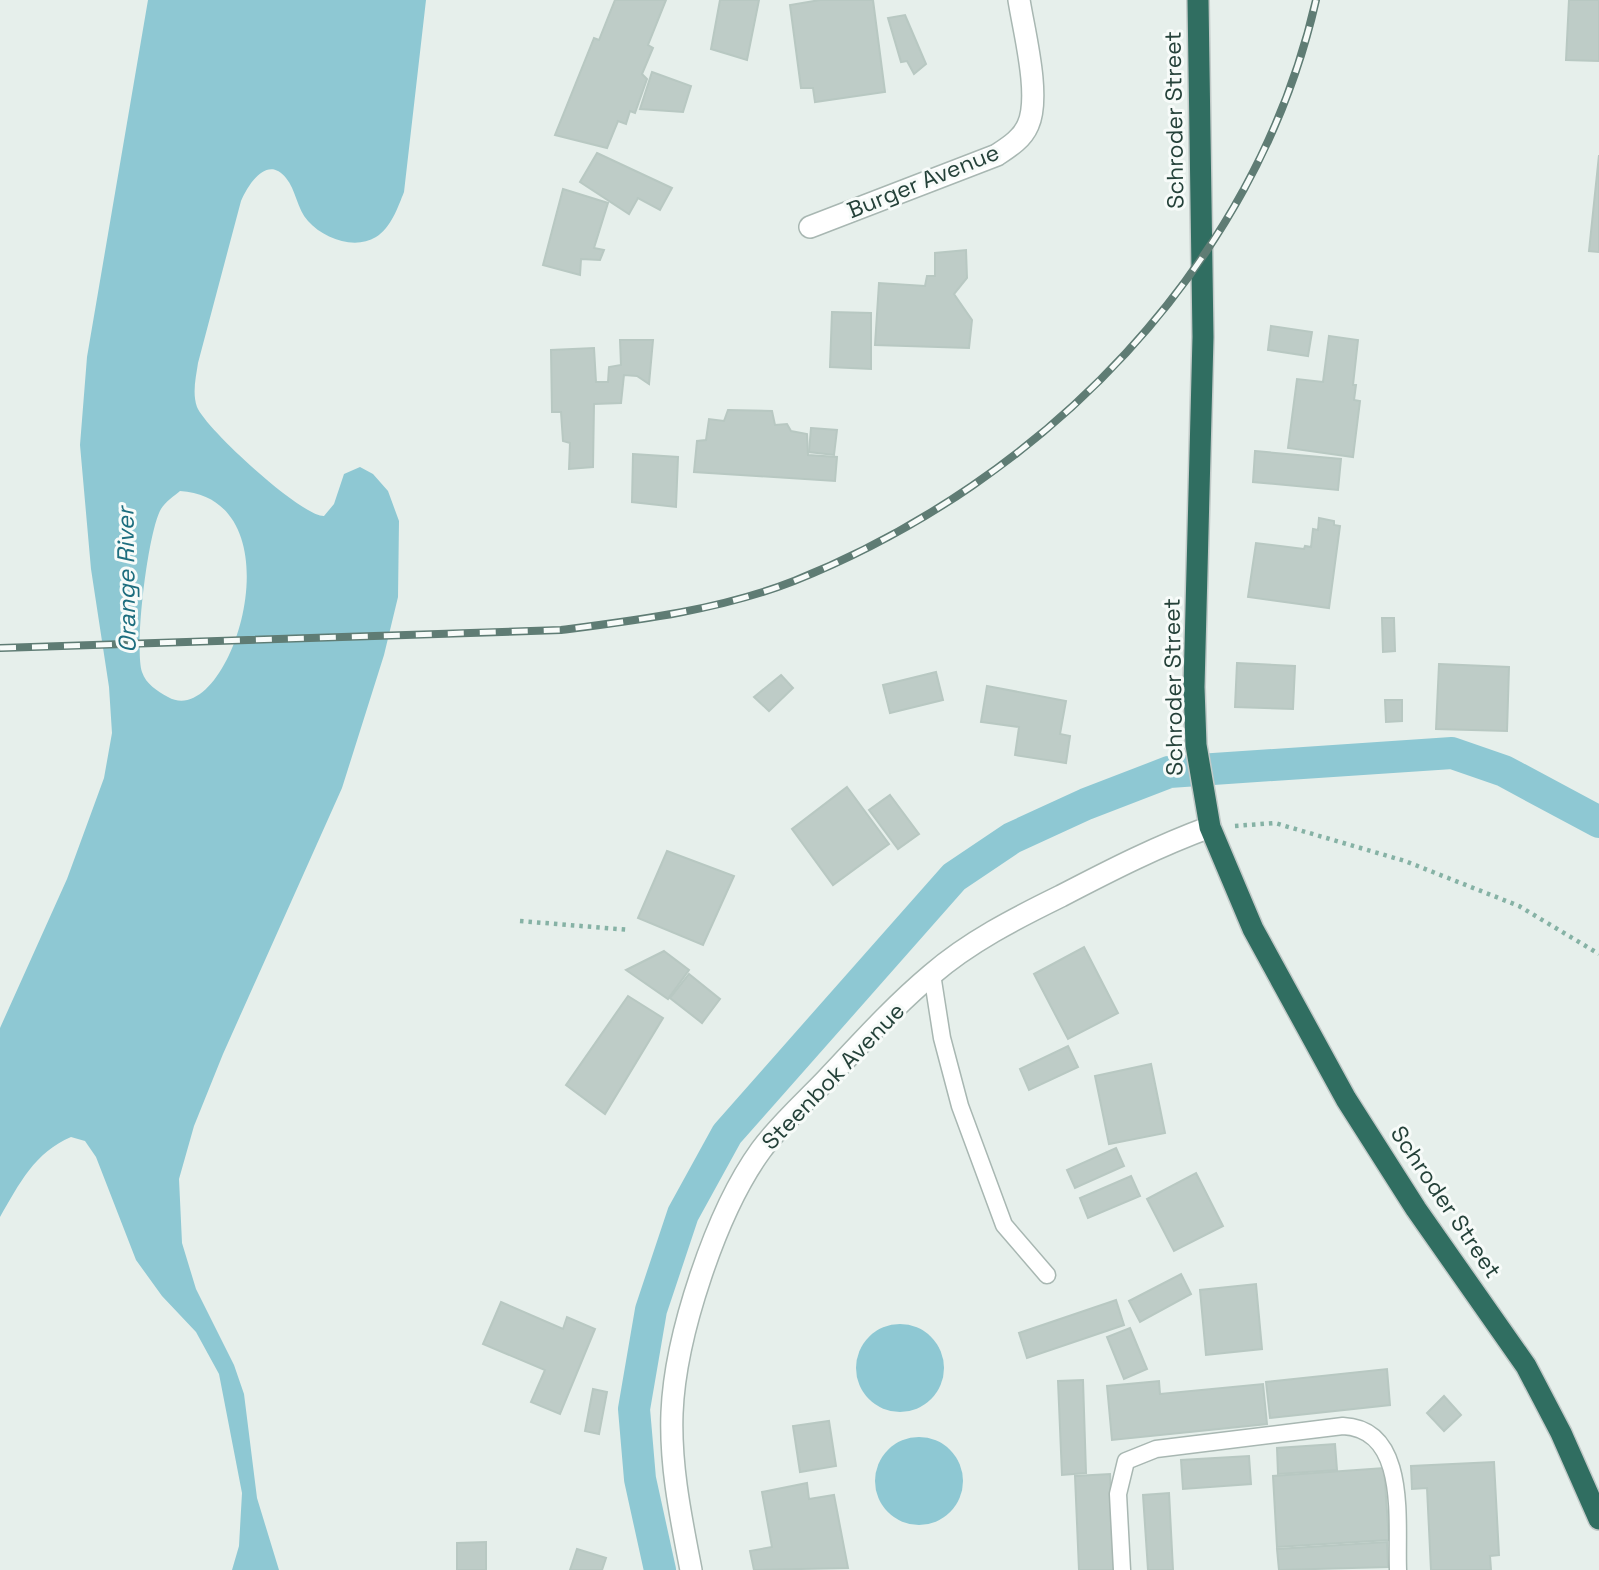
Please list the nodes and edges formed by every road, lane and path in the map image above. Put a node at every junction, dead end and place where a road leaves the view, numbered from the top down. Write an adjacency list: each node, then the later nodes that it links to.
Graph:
1 (1019, 0): 3 (street, Burger Avenue)
2 (1198, 0): 4 (highway, Schroder Street)
3 (810, 227)
4 (1210, 827): 7 (path); 8 (street, Steenbok Avenue); 10 (highway, Schroder Street)
5 (520, 920): 6 (path)
6 (630, 930)
7 (1599, 954)
8 (932, 974): 9 (lane); 11 (street, Steenbok Avenue)
9 (1047, 1275)
10 (1599, 1519)
11 (691, 1570)
12 (1122, 1570): 13 (lane)
13 (1398, 1570)

